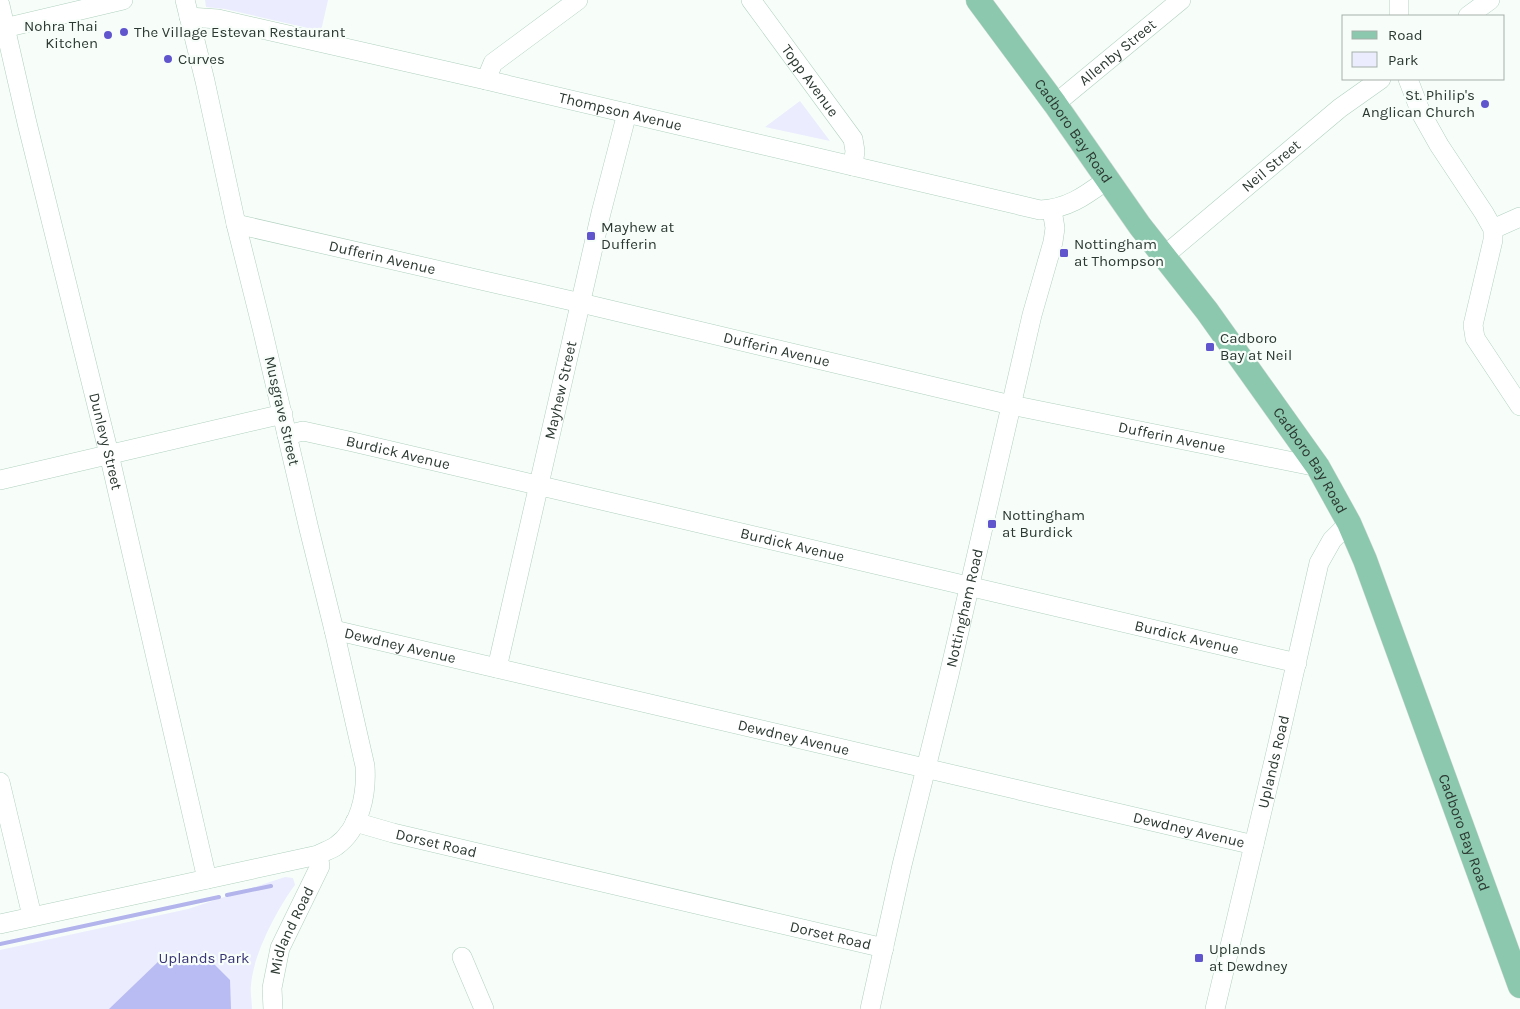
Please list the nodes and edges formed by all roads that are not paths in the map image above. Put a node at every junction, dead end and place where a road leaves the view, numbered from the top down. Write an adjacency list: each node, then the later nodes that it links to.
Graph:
1 (123, 0): 12 (street)
2 (578, 0): 13 (street)
3 (751, 0): 18 (street, Topp Avenue)
4 (978, 0): 16 (main road, Cadboro Bay Road)
5 (1181, 0): 16 (street, Allenby Street)
6 (1399, 0): 10 (street)
7 (1490, 0): 11 (street)
8 (0, 5): 12 (street, Dunlevy Street)
9 (187, 8): 13 (street, Thompson Avenue); 22 (street, Musgrave Street)
10 (1399, 15)
11 (1469, 15)
12 (3, 28): 30 (street, Dunlevy Street)
13 (486, 80): 17 (street, Thompson Avenue)
14 (1380, 80): 24 (street, Neil Street)
15 (1408, 80): 23 (street)
16 (1055, 104): 19 (main road, Cadboro Bay Road)
17 (627, 113): 18 (street, Thompson Avenue); 25 (street, Mayhew Street)
18 (853, 166): 20 (street, Thompson Avenue)
19 (1108, 179): 20 (street); 24 (main road, Cadboro Bay Road)
20 (1052, 210): 26 (street, Nottingham Road)
21 (1520, 217): 23 (street)
22 (236, 224): 25 (street, Dufferin Avenue); 28 (street, Musgrave Street)
23 (1493, 229): 27 (street)
24 (1164, 256): 31 (main road, Cadboro Bay Road)
25 (581, 303): 26 (street, Dufferin Avenue); 33 (street, Mayhew Street)
26 (1011, 405): 31 (street, Dufferin Avenue); 35 (street, Nottingham Road)
27 (1520, 406)
28 (283, 414): 29 (street, Musgrave Street); 30 (street)
29 (288, 434): 33 (street, Burdick Avenue); 36 (street, Musgrave Street)
30 (108, 454): 32 (street); 44 (street, Dunlevy Street)
31 (1318, 467): 34 (main road, Cadboro Bay Road)
32 (0, 480)
33 (539, 486): 35 (street, Burdick Avenue); 38 (street, Mayhew Street)
34 (1349, 523): 37 (street, Uplands Road); 49 (main road, Cadboro Bay Road)
35 (969, 587): 37 (street, Burdick Avenue); 39 (street, Nottingham Road)
36 (334, 630): 38 (street, Dewdney Avenue); 41 (street, Musgrave Street)
37 (1297, 663): 42 (street, Uplands Road)
38 (497, 668): 39 (street, Dewdney Avenue)
39 (927, 768): 42 (street, Dewdney Avenue); 47 (street, Nottingham Road)
40 (0, 782): 45 (street)
41 (355, 822): 43 (street); 47 (street, Dorset Road)
42 (1254, 845): 53 (street, Uplands Road)
43 (318, 855): 44 (street); 50 (street, Midland Road)
44 (207, 878): 45 (street)
45 (32, 916): 46 (street)
46 (0, 924)
47 (884, 948): 52 (street, Nottingham Road)
48 (462, 957): 51 (street)
49 (1520, 986)
50 (273, 1009)
51 (484, 1009)
52 (870, 1009)
53 (1215, 1009)

